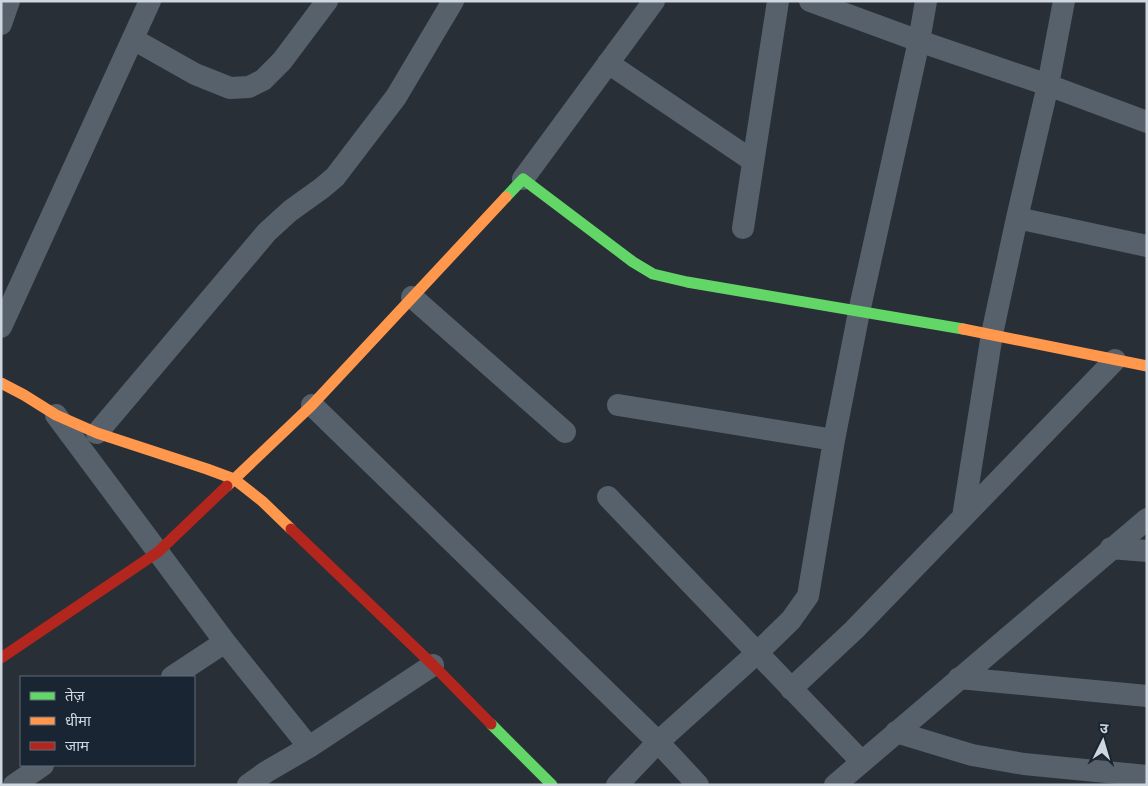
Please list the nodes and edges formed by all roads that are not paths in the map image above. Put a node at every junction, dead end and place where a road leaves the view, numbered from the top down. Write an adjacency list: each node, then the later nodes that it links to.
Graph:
1 (9, 1): 10 (street)
2 (150, 1): 11 (street)
3 (327, 1): 11 (street)
4 (453, 1): 32 (street)
5 (654, 1): 13 (street)
6 (778, 1): 16 (street)
7 (810, 1): 12 (street)
8 (926, 1): 12 (street)
9 (1064, 1): 14 (street)
10 (1, 24)
11 (134, 40): 23 (street)
12 (919, 41): 14 (street); 22 (street)
13 (608, 63): 16 (street); 17 (street)
14 (1048, 85): 15 (street); 18 (street)
15 (1147, 122)
16 (753, 161): 19 (street)
17 (523, 179): 21 (street); 22 (street)
18 (1016, 218): 20 (street); 24 (street)
19 (743, 228)
20 (1147, 246)
21 (412, 297): 28 (street); 31 (street)
22 (859, 312): 24 (street); 33 (street)
23 (1, 327)
24 (992, 334): 25 (street); 36 (street)
25 (1116, 360): 26 (street); 36 (street)
26 (1147, 366)
27 (1, 383): 30 (street)
28 (312, 405): 34 (street); 50 (street)
29 (618, 405): 33 (street)
30 (56, 415): 32 (street); 40 (street)
31 (565, 432)
32 (97, 433): 34 (street)
33 (834, 440): 42 (street)
34 (234, 479): 40 (street); 44 (street)
35 (608, 497): 42 (street)
36 (964, 517): 47 (street)
37 (1147, 519): 38 (street)
38 (1111, 548): 39 (street); 46 (street)
39 (1147, 551)
40 (158, 552): 41 (street); 43 (street)
41 (224, 642): 45 (street); 51 (street)
42 (757, 653): 47 (street); 50 (street)
43 (1, 658)
44 (433, 665): 51 (street); 57 (street)
45 (173, 676)
46 (959, 678): 48 (street); 49 (street)
47 (792, 689): 52 (street)
48 (1147, 696)
49 (896, 732): 52 (street); 54 (street)
50 (658, 742): 58 (street); 59 (street)
51 (309, 747): 56 (street)
52 (862, 762): 60 (street)
53 (42, 766): 55 (street)
54 (1147, 776)
55 (14, 785)
56 (248, 785)
57 (552, 785)
58 (617, 785)
59 (698, 785)
60 (835, 785)

